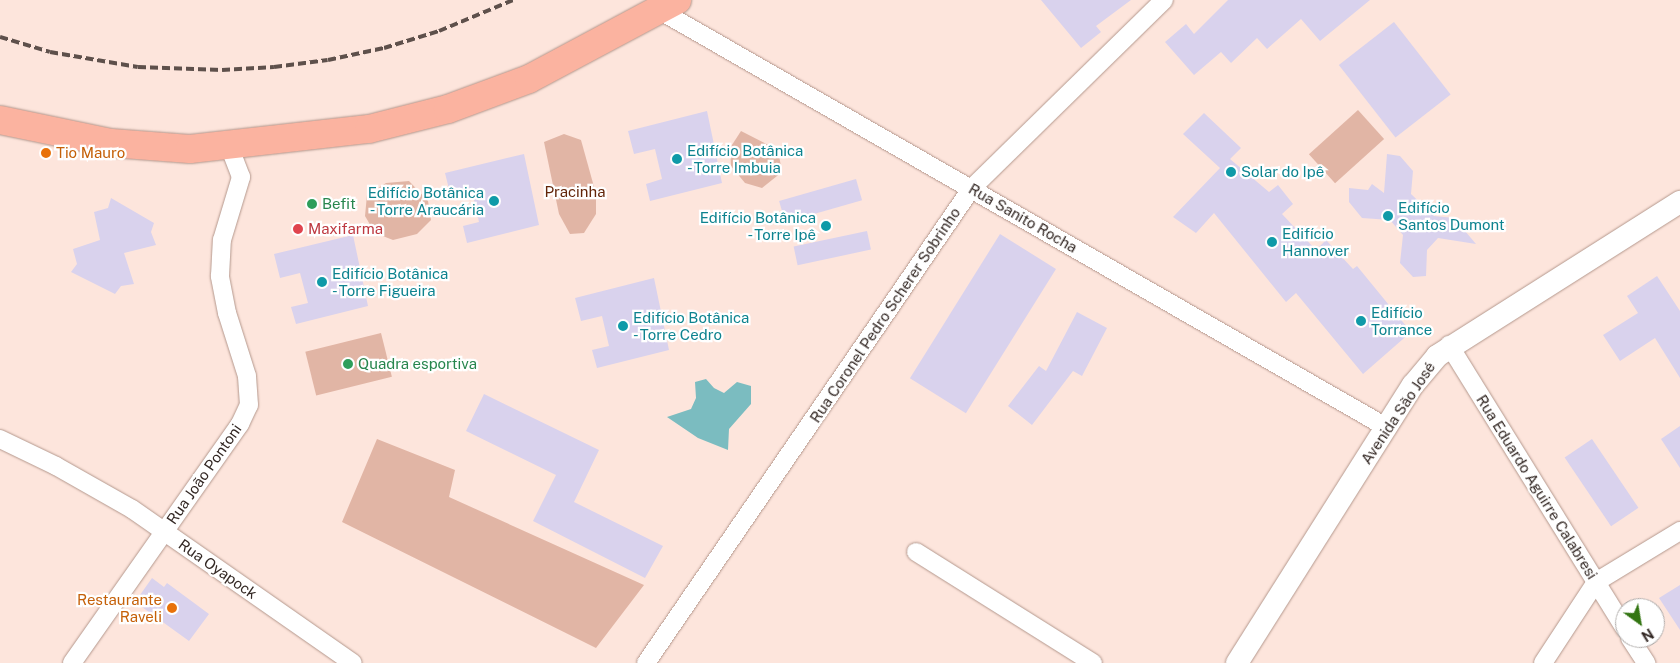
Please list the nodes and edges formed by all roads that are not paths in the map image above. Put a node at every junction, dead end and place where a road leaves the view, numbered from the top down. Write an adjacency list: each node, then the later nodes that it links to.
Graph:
1 (1164, 0): 5 (street, Rua Coronel Pedro Scherer Sobrinho)
2 (668, 5): 4 (main road); 5 (street, Rua Sanito Rocha)
3 (0, 120): 4 (main road)
4 (229, 146): 10 (street, Rua João Pontoni)
5 (971, 189): 8 (street, Rua Sanito Rocha); 18 (street, Rua Coronel Pedro Scherer Sobrinho)
6 (1680, 202): 7 (street, Avenida São José)
7 (1449, 345): 8 (street, Avenida São José); 13 (street, Rua Eduardo Aguirre Calabresi)
8 (1386, 427): 20 (street, Avenida São José)
9 (0, 439): 10 (street, Rua Oyapock)
10 (164, 531): 16 (street, Rua João Pontoni); 17 (street, Rua Oyapock)
11 (1680, 531): 13 (street)
12 (916, 552): 19 (street)
13 (1596, 582): 14 (street, Rua Eduardo Aguirre Calabresi); 21 (street)
14 (1615, 613)
15 (1636, 648): 22 (street)
16 (72, 663)
17 (353, 663)
18 (646, 663)
19 (1093, 663)
20 (1237, 663)
21 (1543, 663)
22 (1646, 663)

